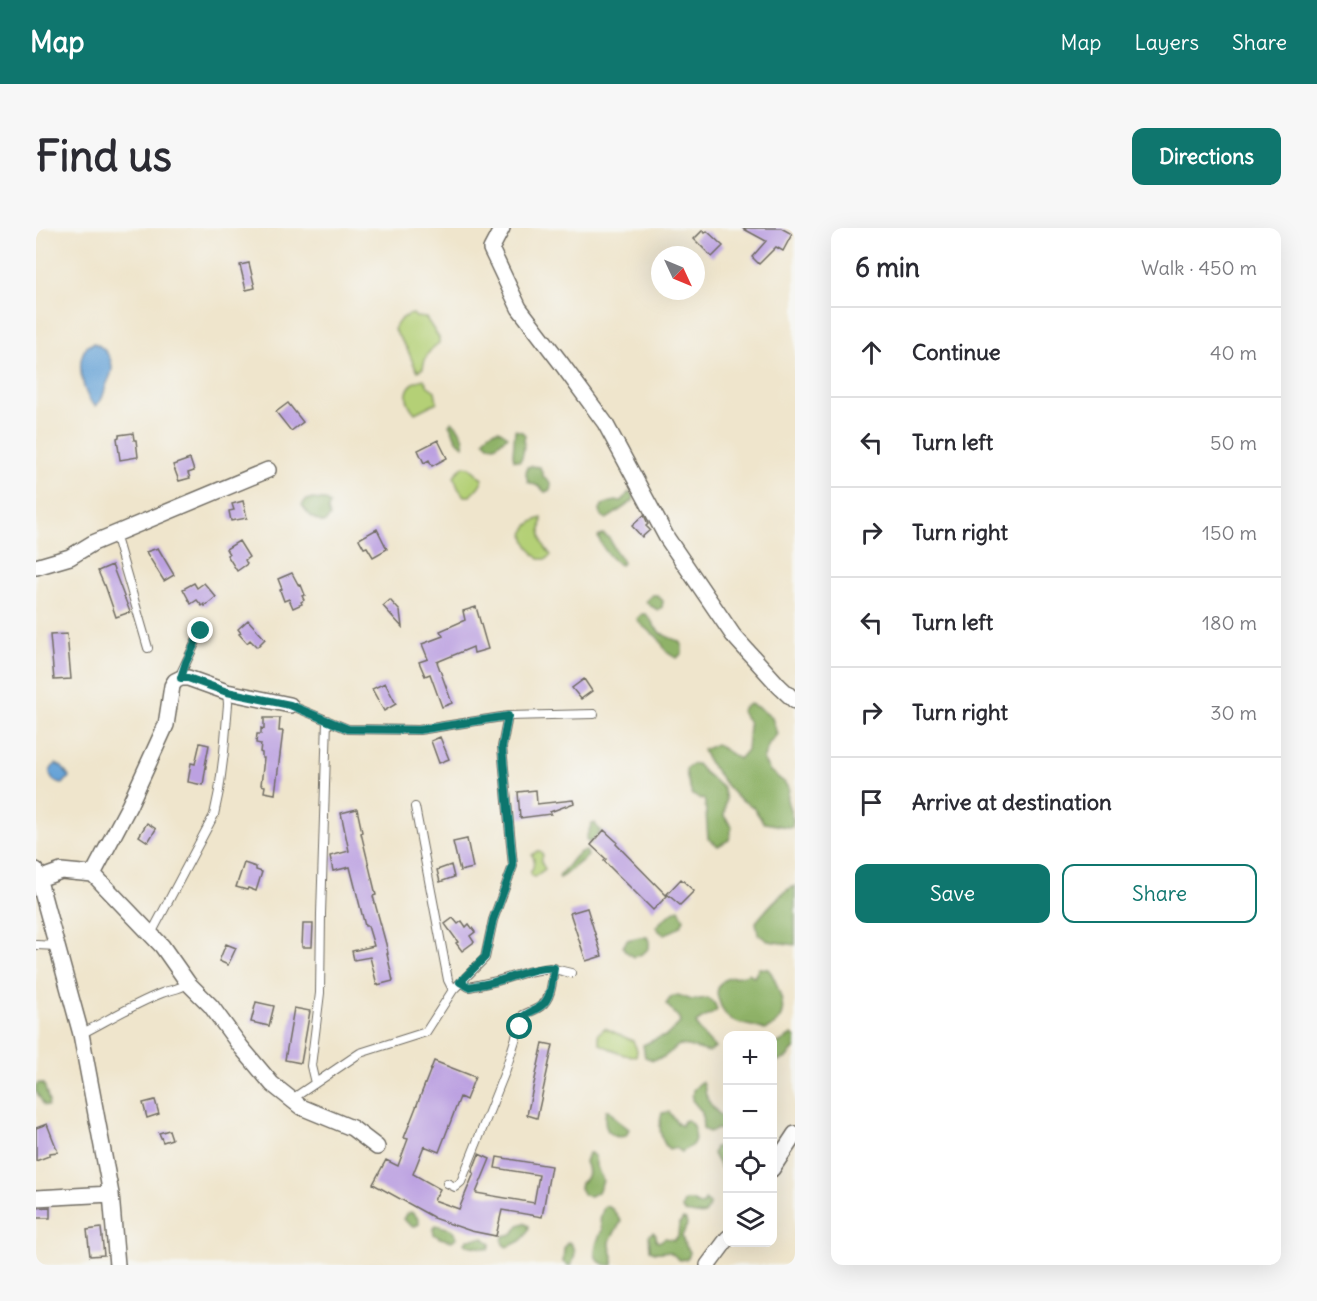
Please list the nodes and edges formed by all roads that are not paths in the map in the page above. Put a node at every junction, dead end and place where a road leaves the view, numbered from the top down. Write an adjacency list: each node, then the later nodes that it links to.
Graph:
1 (502, 228): 9 (street)
2 (268, 470): 3 (street)
3 (115, 534): 4 (street); 6 (lane)
4 (36, 567)
5 (201, 631): 7 (lane)
6 (148, 648)
7 (181, 678): 8 (street); 15 (street)
8 (227, 692): 10 (street); 17 (lane)
9 (795, 701)
10 (290, 705): 13 (lane)
11 (594, 714): 12 (lane)
12 (508, 716): 13 (lane); 22 (lane)
13 (327, 720): 26 (lane)
14 (415, 807): 24 (lane)
15 (93, 874): 16 (street); 17 (street)
16 (38, 875): 19 (street)
17 (151, 934): 23 (street)
18 (36, 945): 19 (lane)
19 (58, 946): 25 (street)
20 (554, 968): 21 (lane); 22 (lane); 31 (lane)
21 (571, 974)
22 (460, 982): 24 (lane)
23 (188, 983): 25 (lane); 27 (street)
24 (453, 990): 26 (lane)
25 (81, 1034): 32 (street)
26 (315, 1083): 27 (lane)
27 (292, 1099): 29 (street)
28 (795, 1134): 30 (street)
29 (377, 1147)
30 (777, 1161)
31 (447, 1183)
32 (111, 1194): 33 (street); 35 (street)
33 (36, 1197)
34 (723, 1245): 36 (street)
35 (117, 1265)
36 (708, 1265)

